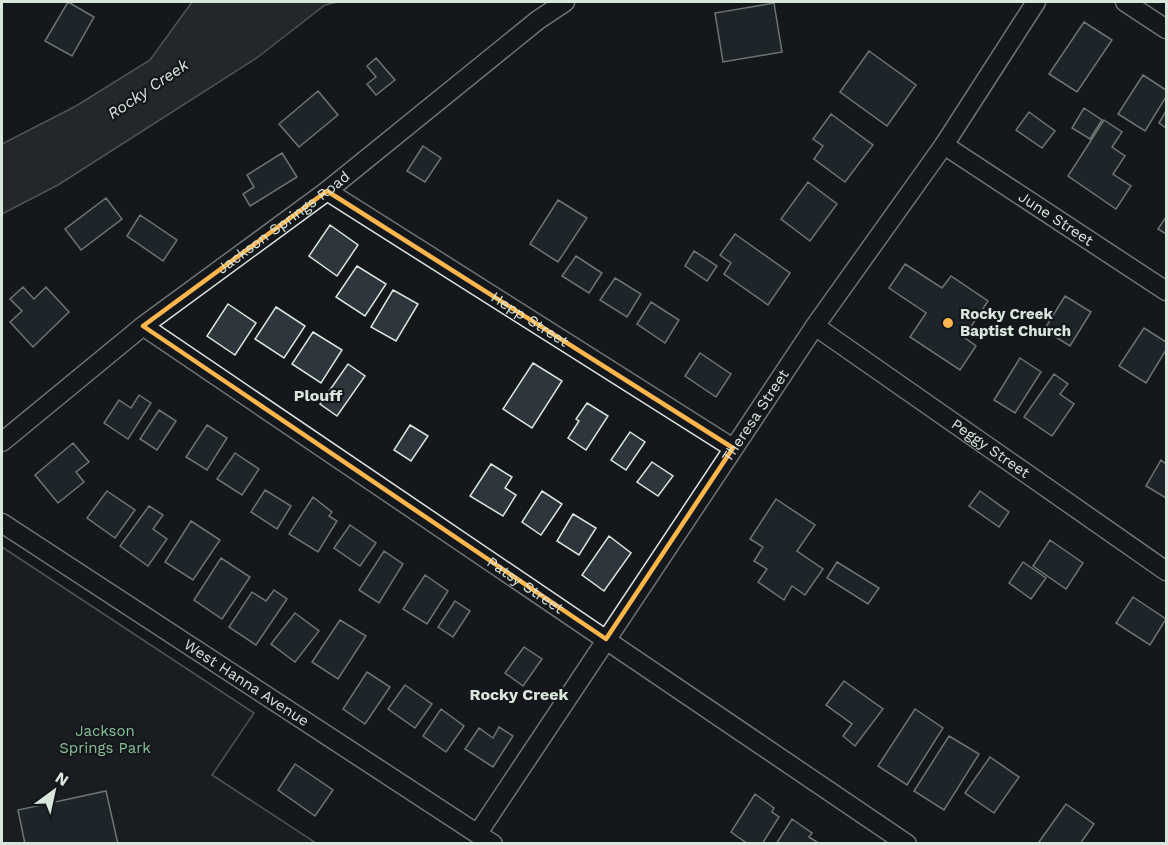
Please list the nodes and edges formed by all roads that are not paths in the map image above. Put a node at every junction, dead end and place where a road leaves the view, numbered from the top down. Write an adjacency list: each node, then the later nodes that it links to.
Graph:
1 (565, 2): 6 (street, Jackson Springs Road)
2 (1036, 2): 5 (street, Theresa Street)
3 (1125, 2): 4 (street)
4 (1167, 28)
5 (944, 145): 7 (street, June Street); 9 (street, Theresa Street)
6 (327, 191): 8 (street, Jackson Springs Road); 11 (street, Hepp Street)
7 (1167, 291)
8 (143, 326): 10 (street, Jackson Springs Road); 14 (street, Patsy Street)
9 (815, 326): 11 (street, Theresa Street); 13 (street, Peggy Street)
10 (2, 442)
11 (733, 448): 14 (street, Theresa Street)
12 (2, 523): 15 (street, West Hanna Avenue)
13 (1167, 571)
14 (606, 639): 15 (street, Theresa Street); 16 (street, Patsy Street)
15 (486, 838)
16 (907, 843)

